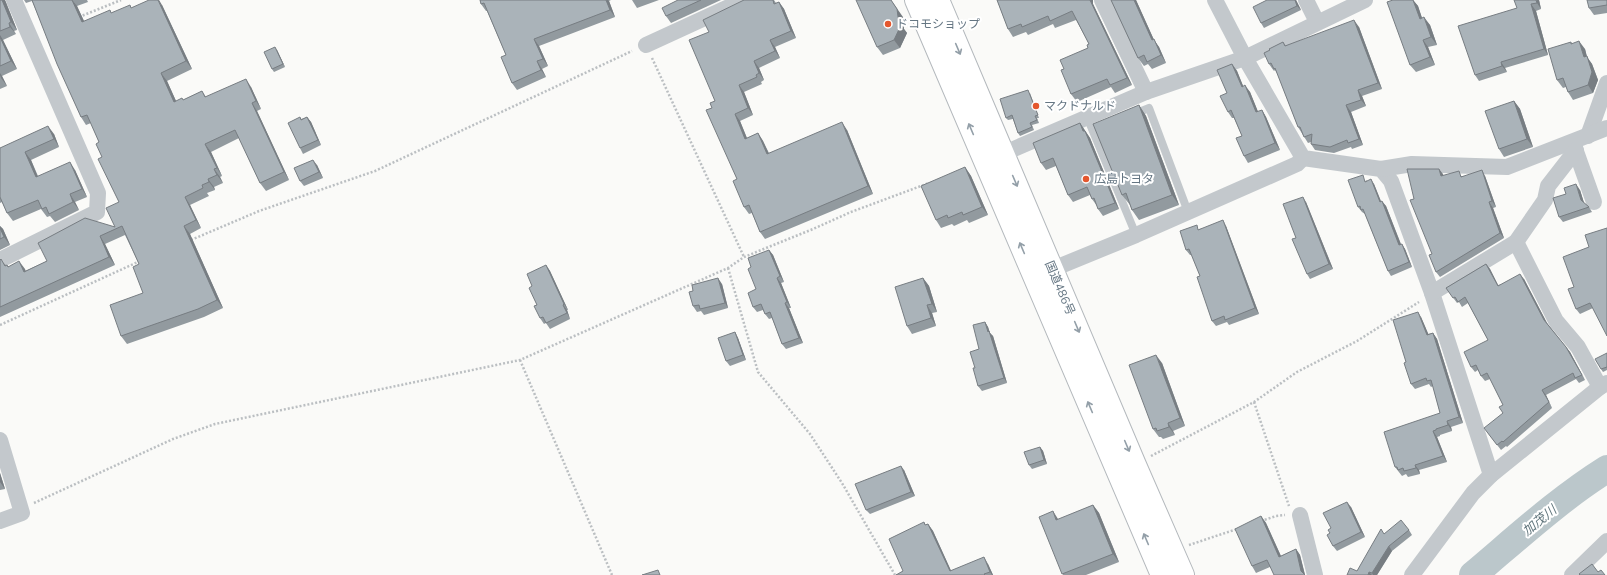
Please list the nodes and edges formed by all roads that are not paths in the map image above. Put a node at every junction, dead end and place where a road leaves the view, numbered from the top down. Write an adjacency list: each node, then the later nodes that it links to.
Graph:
1 (14, 0): 26 (street)
2 (744, 0): 10 (street)
3 (916, 0): 19 (highway, 国道486号, one-way to 3)
4 (938, 0): 19 (highway, 国道486号, one-way to 19)
5 (1102, 0): 13 (street)
6 (1215, 0): 11 (street)
7 (1306, 0): 9 (street)
8 (1365, 0): 9 (street)
9 (1317, 22): 11 (street)
10 (646, 45)
11 (1244, 58): 13 (street); 20 (street)
12 (1607, 83): 17 (street)
13 (1146, 92): 15 (street)
14 (1128, 117): 23 (lane)
15 (1093, 126): 19 (street); 24 (lane)
16 (1607, 128): 17 (street)
17 (1588, 136): 18 (street)
18 (1574, 146): 21 (street); 22 (street); 25 (street)
19 (994, 158): 27 (highway, 国道486号)
20 (1303, 158): 21 (street); 23 (street)
21 (1381, 169): 28 (street)
22 (1594, 202)
23 (1188, 212): 24 (street)
24 (1136, 235): 27 (street)
25 (1516, 242): 28 (street); 29 (street)
26 (0, 260)
27 (1043, 273): 35 (highway, 国道486号, one-way to 27); 36 (highway, 国道486号, one-way to 36)
28 (1432, 294): 31 (street)
29 (1603, 385): 31 (street)
30 (0, 440): 33 (street)
31 (1491, 475): 38 (street)
32 (1296, 515): 37 (street)
33 (0, 522)
34 (1607, 540): 39 (street)
35 (1162, 575)
36 (1184, 575)
37 (1315, 575)
38 (1412, 575)
39 (1572, 575)

